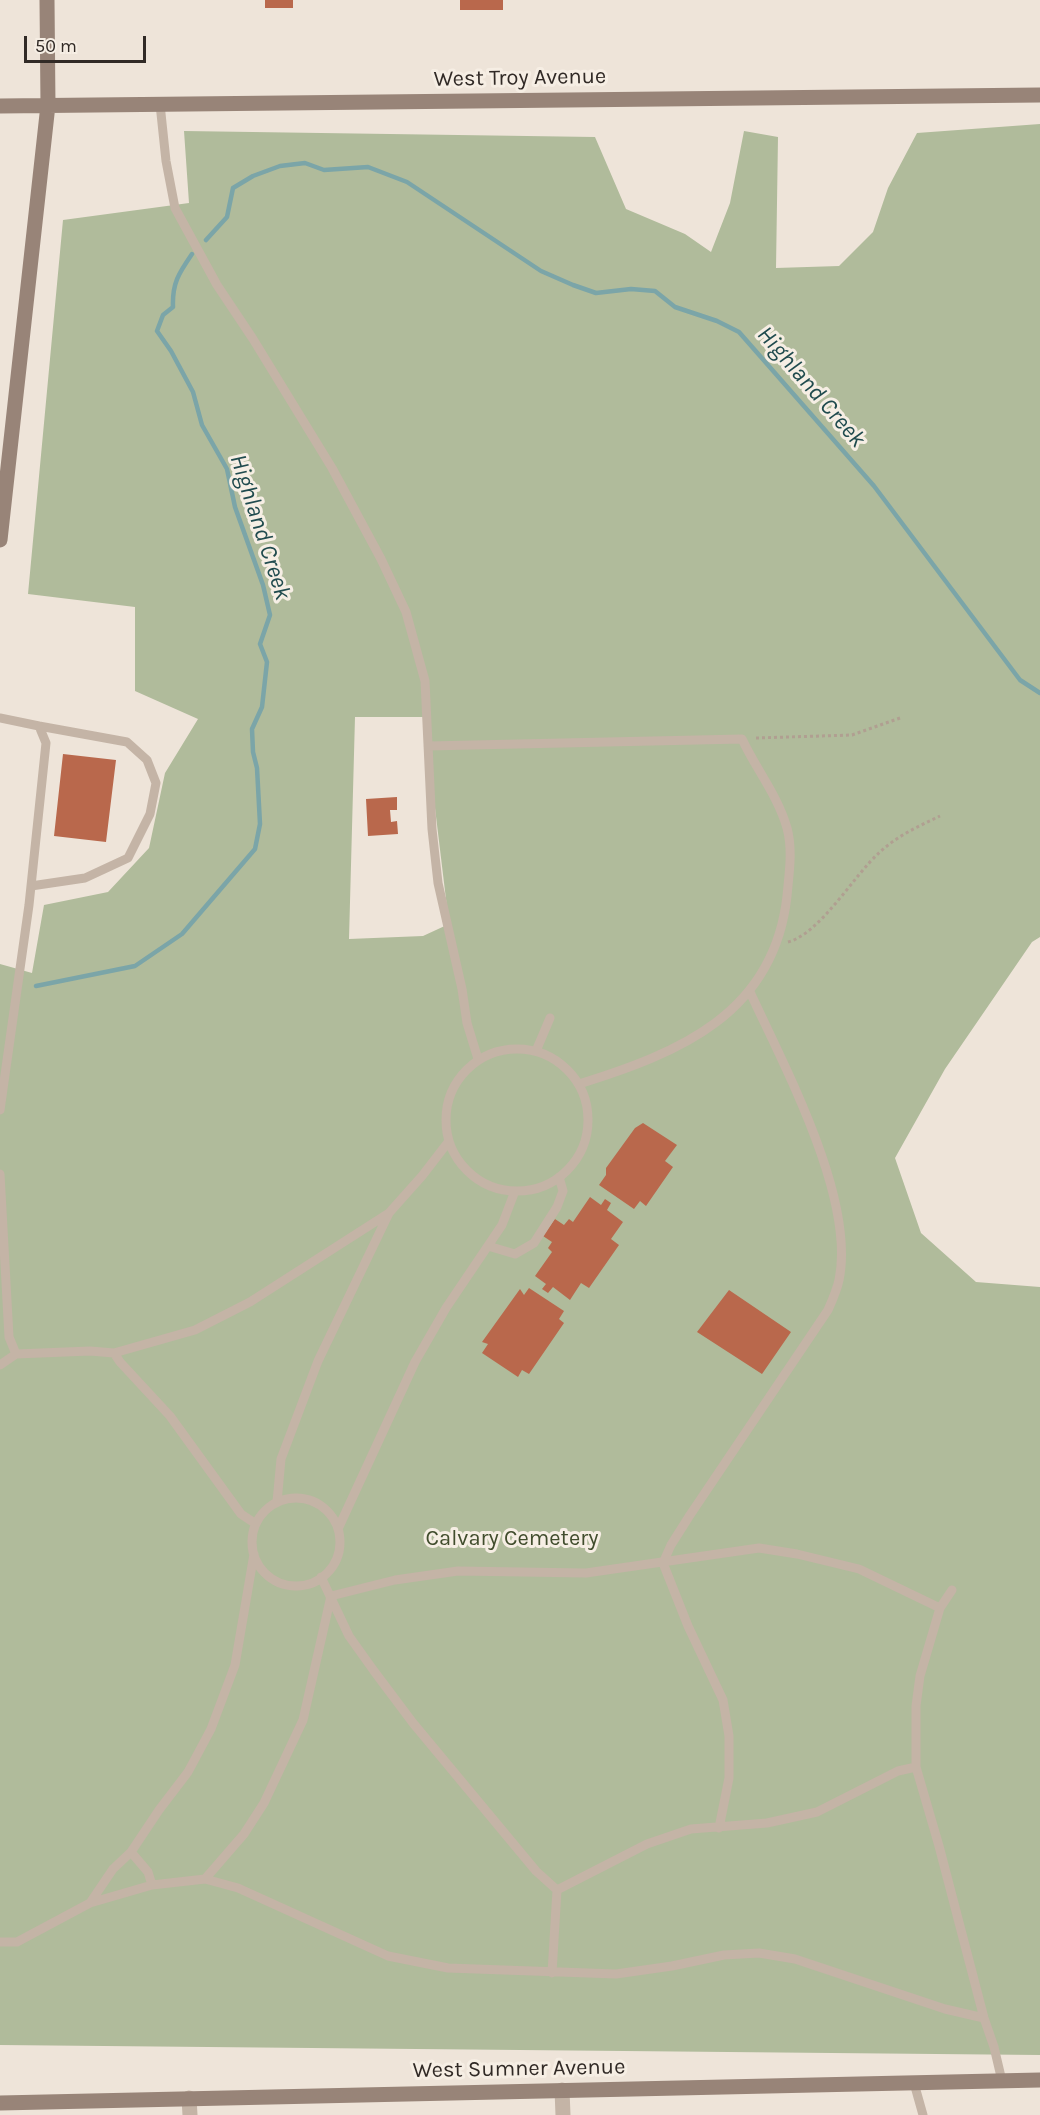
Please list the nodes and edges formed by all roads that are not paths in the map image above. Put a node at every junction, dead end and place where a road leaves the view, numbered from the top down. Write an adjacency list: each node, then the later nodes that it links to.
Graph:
1 (47, 0): 4 (main road)
2 (1040, 95): 3 (main road, West Troy Avenue)
3 (160, 104): 4 (main road, West Troy Avenue); 9 (lane)
4 (48, 105): 5 (main road, West Troy Avenue); 6 (main road)
5 (0, 106)
6 (0, 540)
7 (0, 718): 8 (lane)
8 (39, 726): 10 (lane); 10 (lane)
9 (428, 746): 11 (lane); 14 (lane)
10 (31, 886): 16 (lane)
11 (750, 992): 15 (lane); 30 (lane)
12 (550, 1018): 13 (lane)
13 (536, 1051): 14 (lane); 15 (lane)
14 (478, 1059): 17 (lane)
15 (579, 1084): 19 (lane)
16 (0, 1110)
17 (449, 1141): 20 (lane); 21 (lane)
18 (0, 1174): 24 (lane)
19 (559, 1177): 20 (lane); 22 (lane)
20 (514, 1191): 22 (lane)
21 (389, 1213): 23 (lane); 26 (lane)
22 (488, 1246): 28 (lane)
23 (114, 1353): 24 (lane); 27 (lane)
24 (15, 1354): 25 (lane)
25 (0, 1365)
26 (277, 1502): 27 (lane); 28 (lane)
27 (256, 1524): 29 (lane)
28 (338, 1529): 31 (lane)
29 (254, 1554): 31 (lane); 37 (lane)
30 (663, 1563): 33 (lane); 34 (lane); 36 (lane)
31 (321, 1577): 33 (lane)
32 (952, 1590): 34 (lane)
33 (331, 1596): 38 (lane); 40 (lane)
34 (940, 1608): 35 (lane)
35 (916, 1767): 36 (lane); 44 (lane)
36 (719, 1827): 40 (lane)
37 (131, 1852): 39 (lane); 41 (lane)
38 (205, 1879): 39 (lane); 43 (lane)
39 (152, 1885): 41 (lane)
40 (557, 1890): 43 (lane)
41 (90, 1903): 42 (lane)
42 (0, 1942)
43 (552, 1973): 44 (lane)
44 (984, 2018): 46 (lane)
45 (1040, 2080): 46 (main road, West Sumner Avenue)
46 (1002, 2081): 47 (main road, West Sumner Avenue)
47 (914, 2083): 48 (main road, West Sumner Avenue); 53 (lane)
48 (562, 2090): 49 (main road, West Sumner Avenue); 52 (street)
49 (189, 2098): 50 (main road, West Sumner Avenue); 51 (street)
50 (0, 2103)
51 (189, 2115)
52 (563, 2115)
53 (922, 2115)

